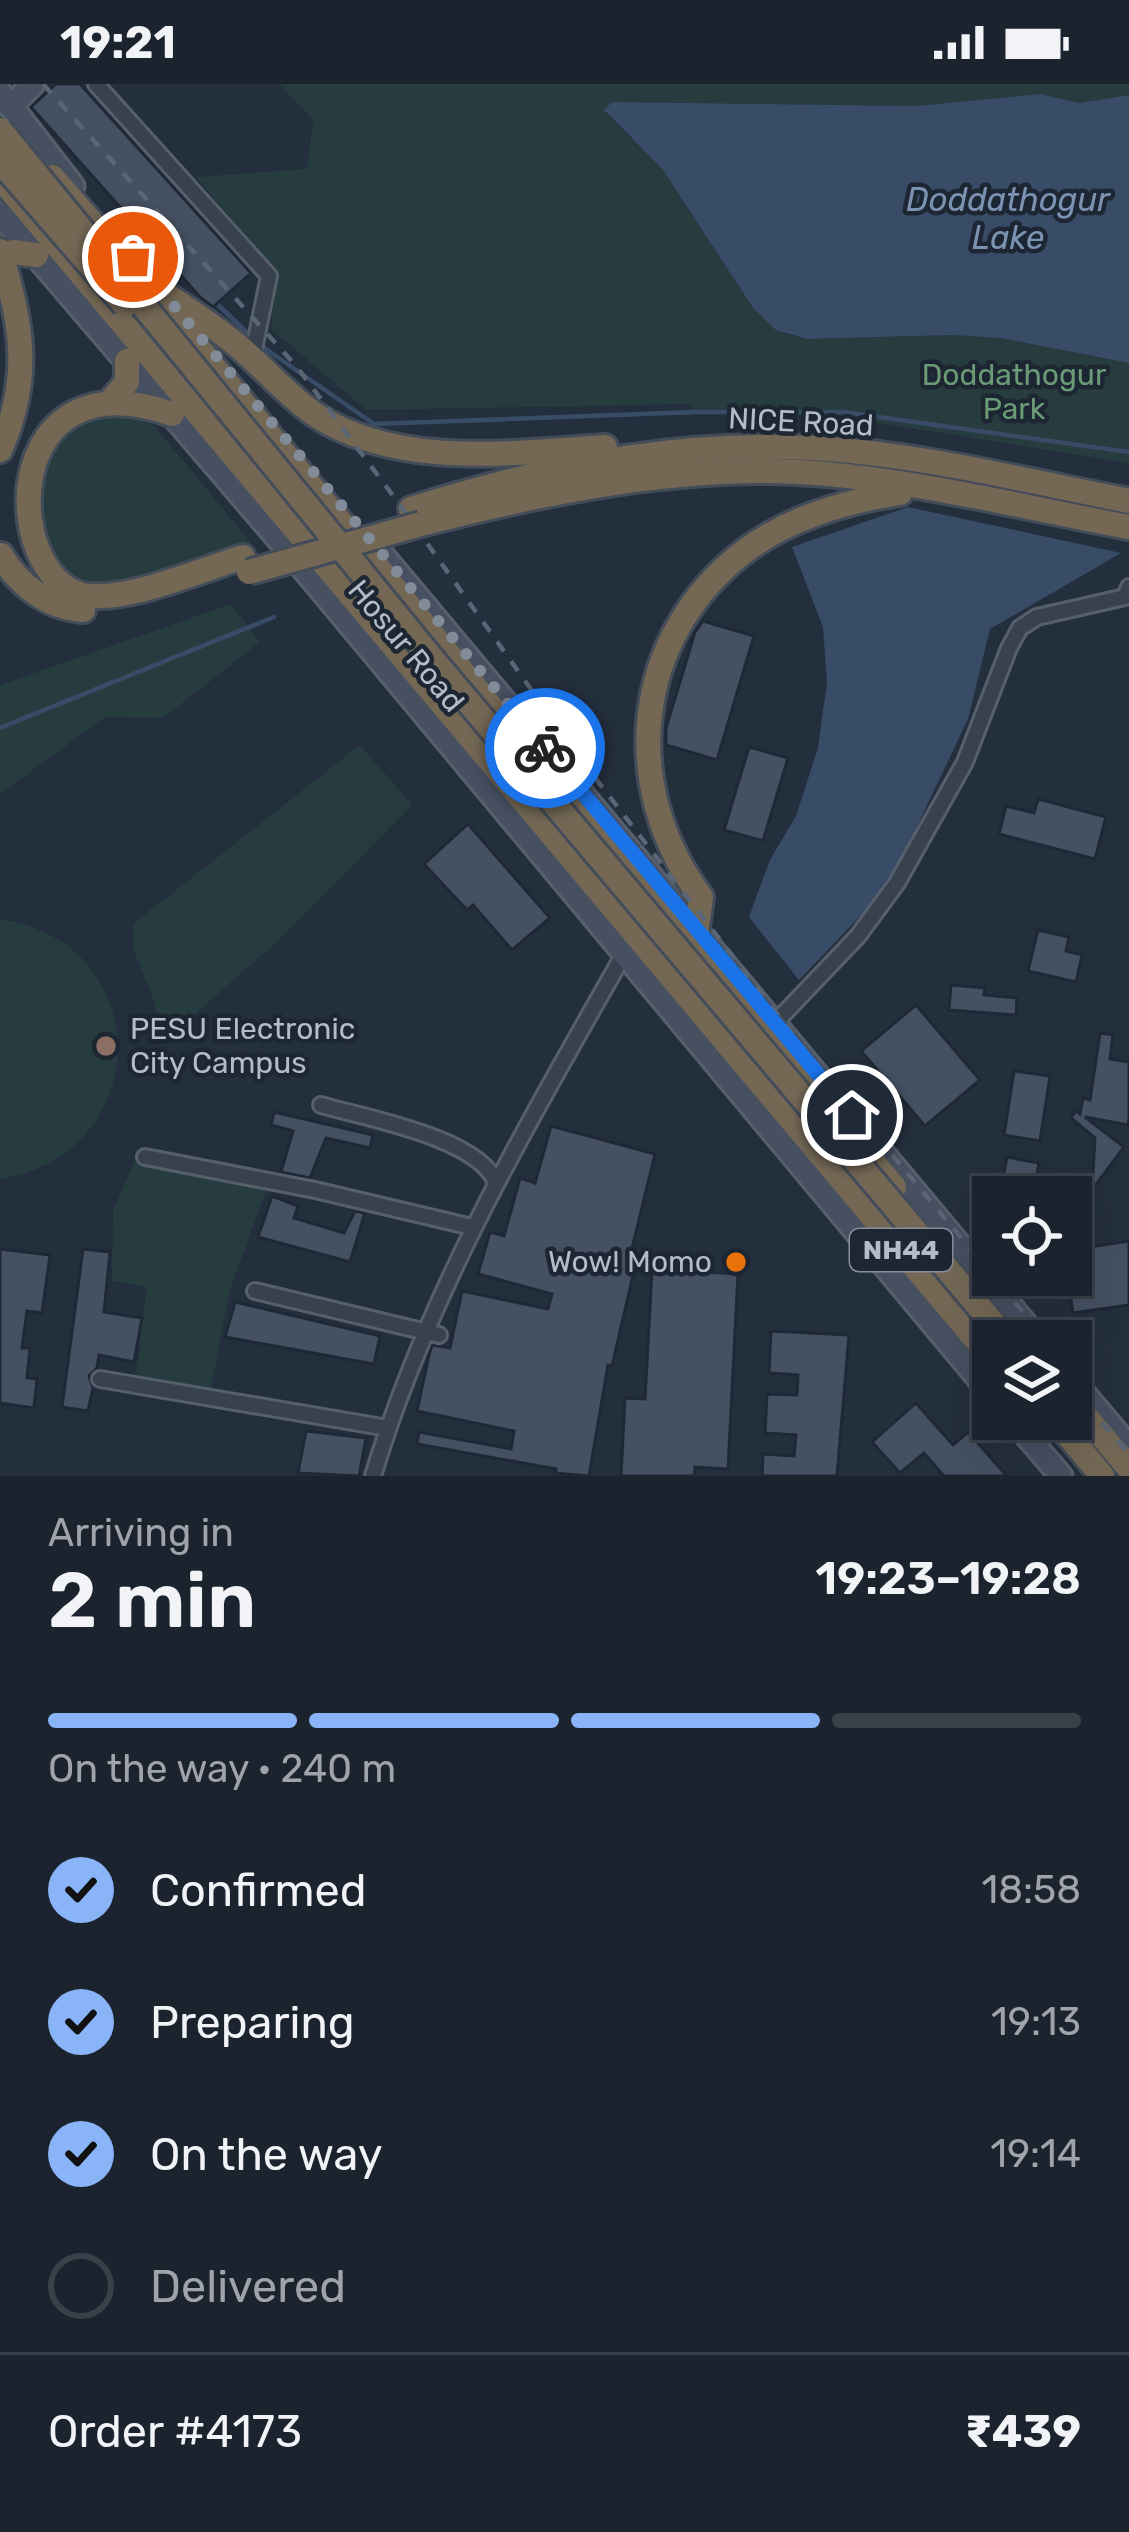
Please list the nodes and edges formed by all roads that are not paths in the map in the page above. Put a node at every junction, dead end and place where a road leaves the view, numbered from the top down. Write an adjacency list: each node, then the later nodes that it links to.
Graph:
1 (33, 84): 3 (street)
2 (96, 84): 10 (street)
3 (3, 112): 9 (street, Hosur Road); 22 (highway, Hosur Road / NH44); 30 (highway, bridge)
4 (0, 160): 33 (highway, bridge)
5 (0, 178): 35 (highway, Hosur Road / NH44)
6 (0, 214): 8 (street, Hosur Road)
7 (1, 255): 8 (highway); 15 (highway)
8 (35, 255): 11 (street, Hosur Road)
9 (160, 290): 10 (highway); 22 (street, Hosur Road)
10 (252, 360): 14 (highway)
11 (127, 362): 12 (highway); 13 (street, Hosur Road)
12 (110, 403): 13 (highway); 15 (highway)
13 (172, 414): 23 (street, Hosur Road)
14 (682, 450): 17 (highway, NICE Road); 18 (highway)
15 (2, 463)
16 (926, 490): 18 (highway); 19 (highway); 22 (highway)
17 (1129, 501)
18 (416, 517): 20 (highway, bridge)
19 (1129, 527)
20 (4, 544)
21 (1129, 587): 24 (street)
22 (695, 939): 24 (street); 31 (highway, Hosur Road / NH44)
23 (624, 954): 27 (street); 36 (street, Hosur Road)
24 (775, 1023): 32 (street)
25 (321, 1105): 27 (street)
26 (146, 1157): 28 (street)
27 (496, 1183): 28 (street)
28 (472, 1227): 34 (street)
29 (255, 1291): 34 (street)
30 (990, 1320)
31 (1005, 1320)
32 (1022, 1320)
33 (972, 1321)
34 (433, 1334): 40 (street)
35 (972, 1335)
36 (972, 1371)
37 (100, 1379): 40 (street)
38 (1092, 1403): 45 (street)
39 (1092, 1424): 46 (highway)
40 (388, 1428): 47 (street)
41 (1030, 1440): 48 (street)
42 (1059, 1440): 49 (highway)
43 (1072, 1440): 50 (highway)
44 (1090, 1440): 51 (highway)
45 (1129, 1448)
46 (1129, 1468)
47 (373, 1476)
48 (1060, 1476)
49 (1089, 1476)
50 (1102, 1476)
51 (1120, 1476)

